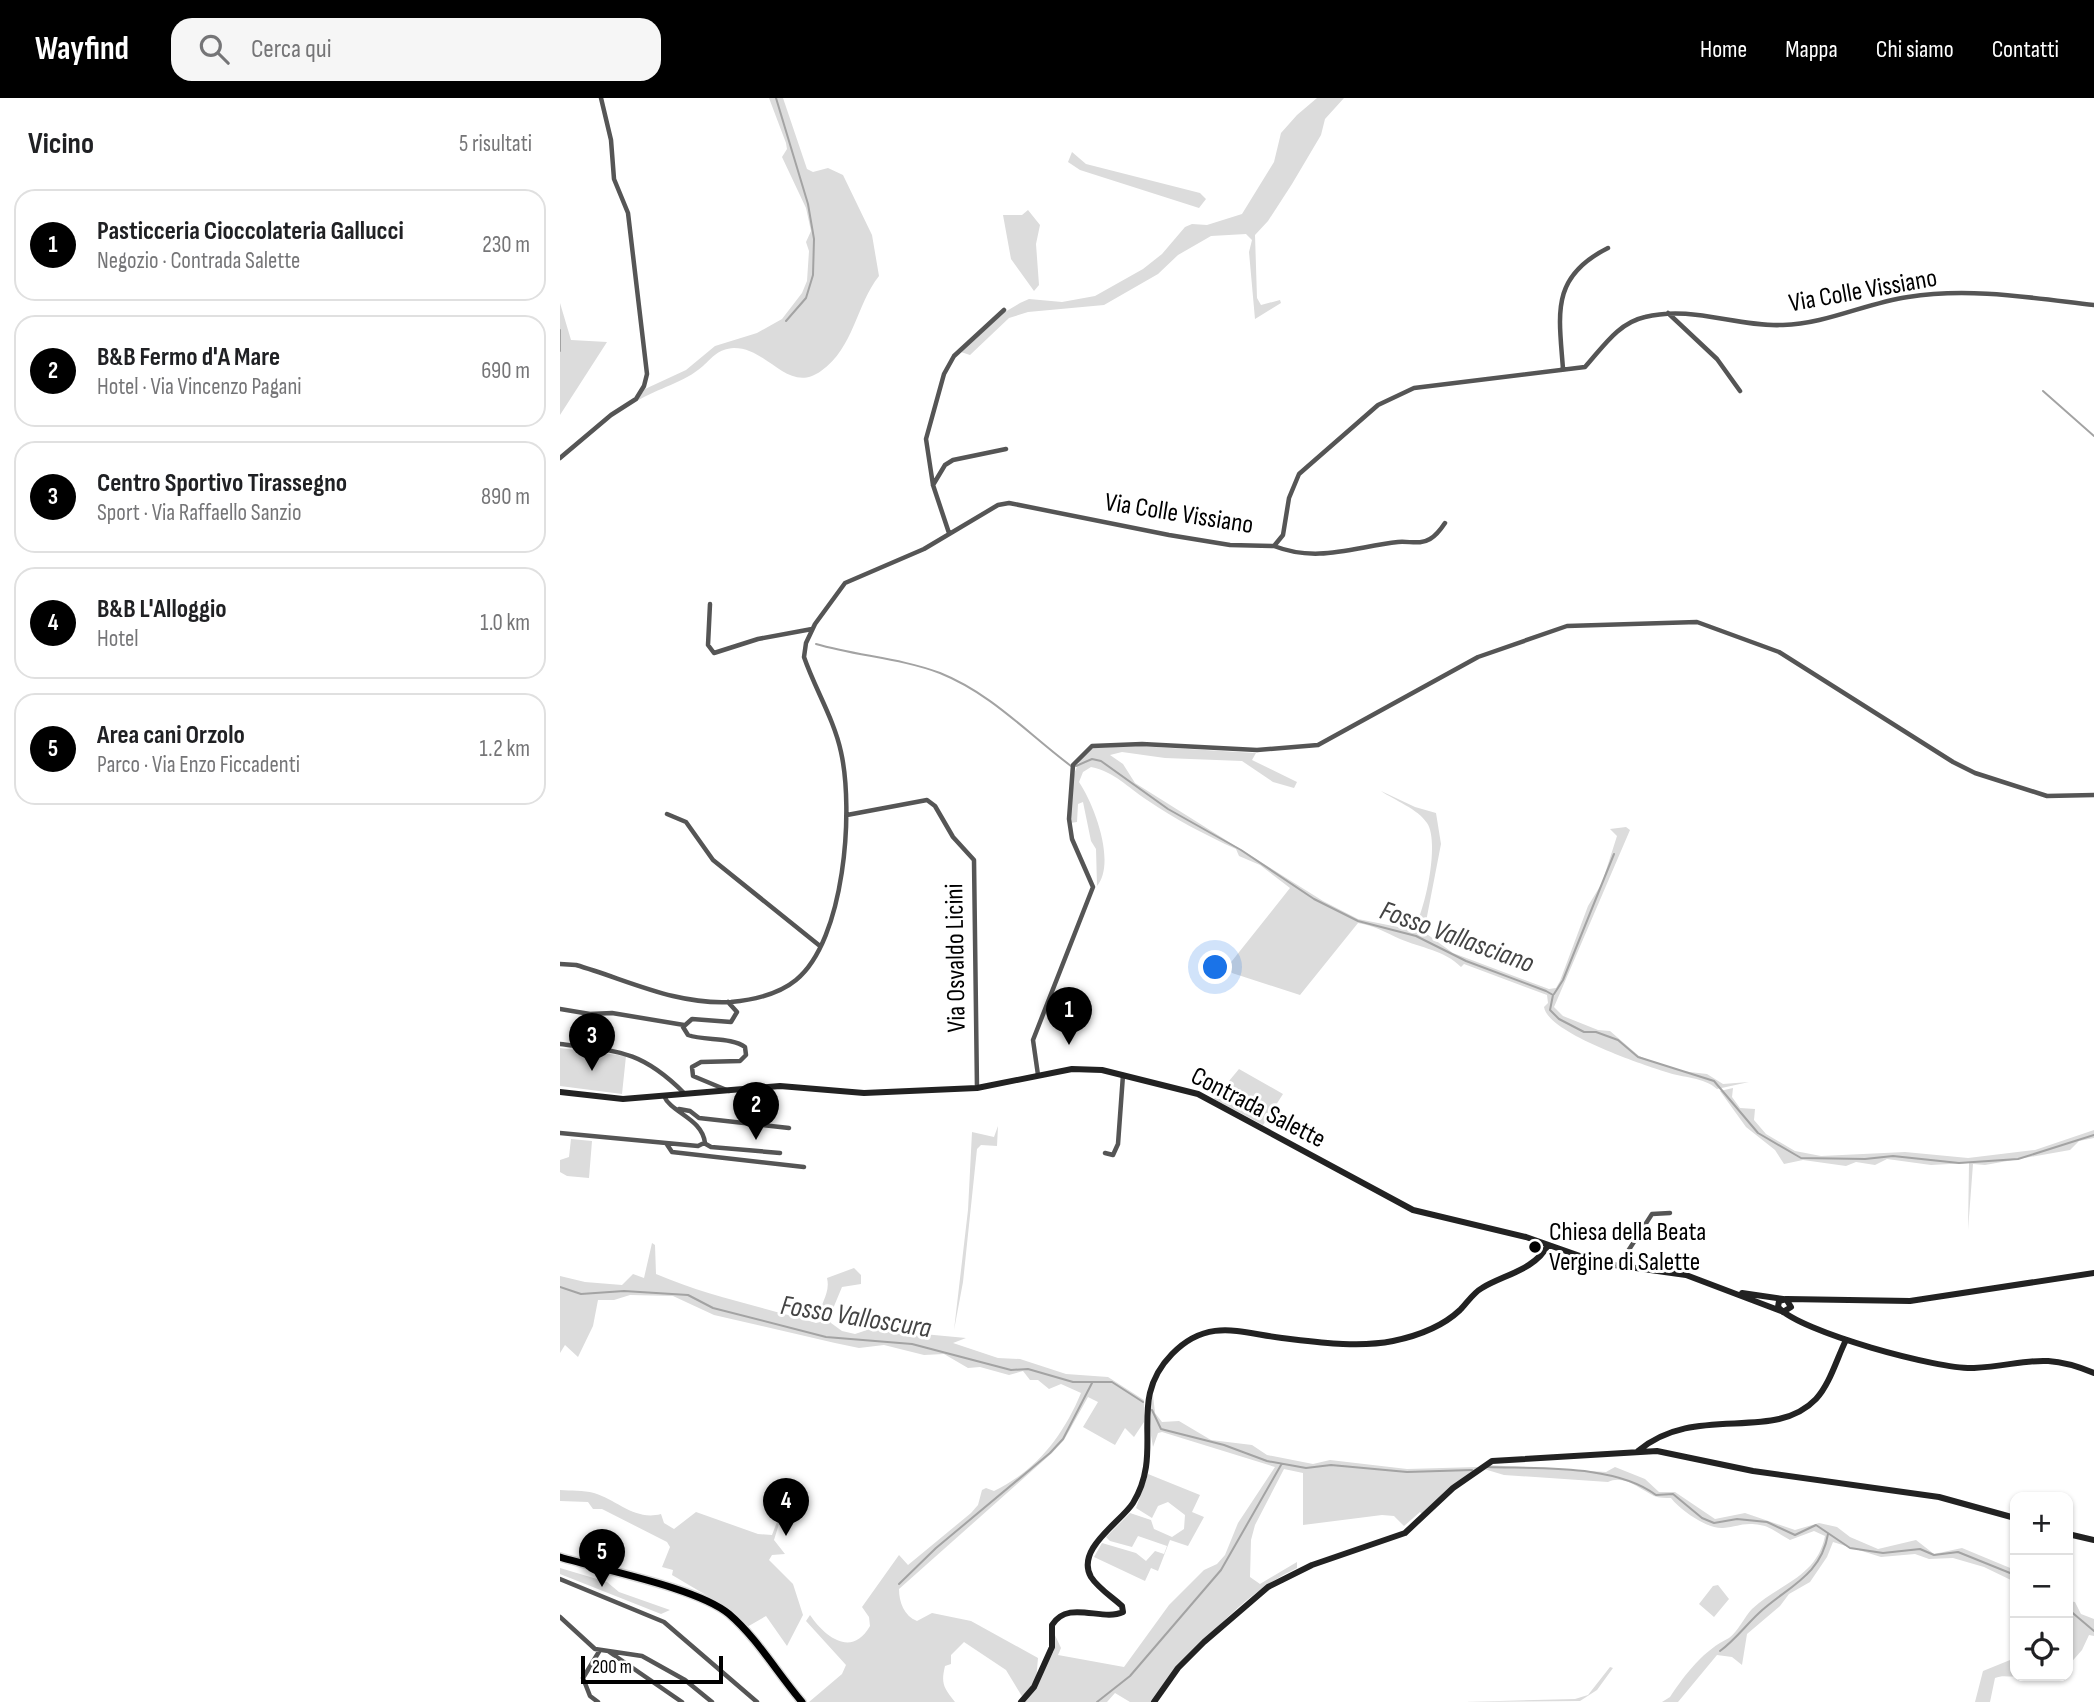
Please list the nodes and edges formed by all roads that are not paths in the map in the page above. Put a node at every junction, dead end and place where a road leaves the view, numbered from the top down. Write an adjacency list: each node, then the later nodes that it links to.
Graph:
1 (601, 98): 9 (street)
2 (1608, 248): 6 (street)
3 (2094, 306): 5 (street, Via Colle Vissiano)
4 (1004, 310): 10 (street)
5 (1667, 313): 6 (street, Via Colle Vissiano); 7 (street)
6 (1563, 369): 13 (street, Via Colle Vissiano)
7 (1740, 391)
8 (1006, 449): 10 (street)
9 (560, 458)
10 (933, 485): 12 (street)
11 (1445, 523): 13 (street)
12 (949, 533): 13 (street, Via Colle Vissiano); 15 (street, Via Colle Vissiano)
13 (1274, 545)
14 (710, 604): 15 (street)
15 (813, 629): 18 (street, Via Colle Vissiano)
16 (2094, 795): 26 (street)
17 (667, 814): 19 (street)
18 (846, 815): 19 (street, Via Colle Vissiano); 27 (street, Via Osvaldo Licini)
19 (820, 946): 21 (street, Via Colle Vissiano)
20 (560, 964): 21 (street, Via Colle Vissiano)
21 (728, 1002): 23 (street)
22 (560, 1009): 23 (street)
23 (684, 1025): 28 (street)
24 (560, 1044): 30 (street)
25 (1123, 1074): 26 (street, Contrada Salette); 38 (street); 41 (street, Contrada Salette)
26 (1038, 1075): 27 (street, Contrada Salette)
27 (977, 1088): 28 (street, Contrada Salette)
28 (729, 1091): 30 (street, Contrada Salette)
29 (560, 1092): 31 (street, Contrada Salette)
30 (684, 1093): 31 (street, Contrada Salette)
31 (664, 1095): 32 (street)
32 (679, 1109): 33 (street); 36 (street)
33 (789, 1128)
34 (560, 1133): 35 (street)
35 (666, 1143): 36 (street); 39 (street)
36 (705, 1143): 37 (street)
37 (780, 1153)
38 (1105, 1153)
39 (804, 1167)
40 (1670, 1213): 42 (street)
41 (1548, 1245): 42 (street, Contrada Salette); 68 (street)
42 (1618, 1266): 44 (street, Contrada Salette)
43 (2094, 1273): 45 (street)
44 (1726, 1289): 46 (street); 48 (street)
45 (1807, 1298): 46 (street); 47 (street)
46 (1785, 1299): 47 (street); 48 (street)
47 (1791, 1307): 48 (street); 49 (street)
48 (1782, 1312): 49 (street)
49 (1800, 1320): 50 (street)
50 (1846, 1340): 51 (street); 52 (street)
51 (2094, 1373)
52 (1639, 1451): 53 (street); 69 (street)
53 (2010, 1517)
54 (2073, 1535): 55 (street)
55 (2094, 1539)
56 (560, 1557): 67 (main road)
57 (560, 1579): 66 (street)
58 (560, 1617): 59 (street)
59 (600, 1649): 60 (street); 63 (street)
60 (607, 1651): 61 (street); 62 (street)
61 (625, 1651): 62 (street); 65 (street)
62 (621, 1659): 64 (street)
63 (598, 1702)
64 (682, 1702)
65 (712, 1702)
66 (757, 1702)
67 (802, 1702)
68 (1021, 1702)
69 (1154, 1702)

